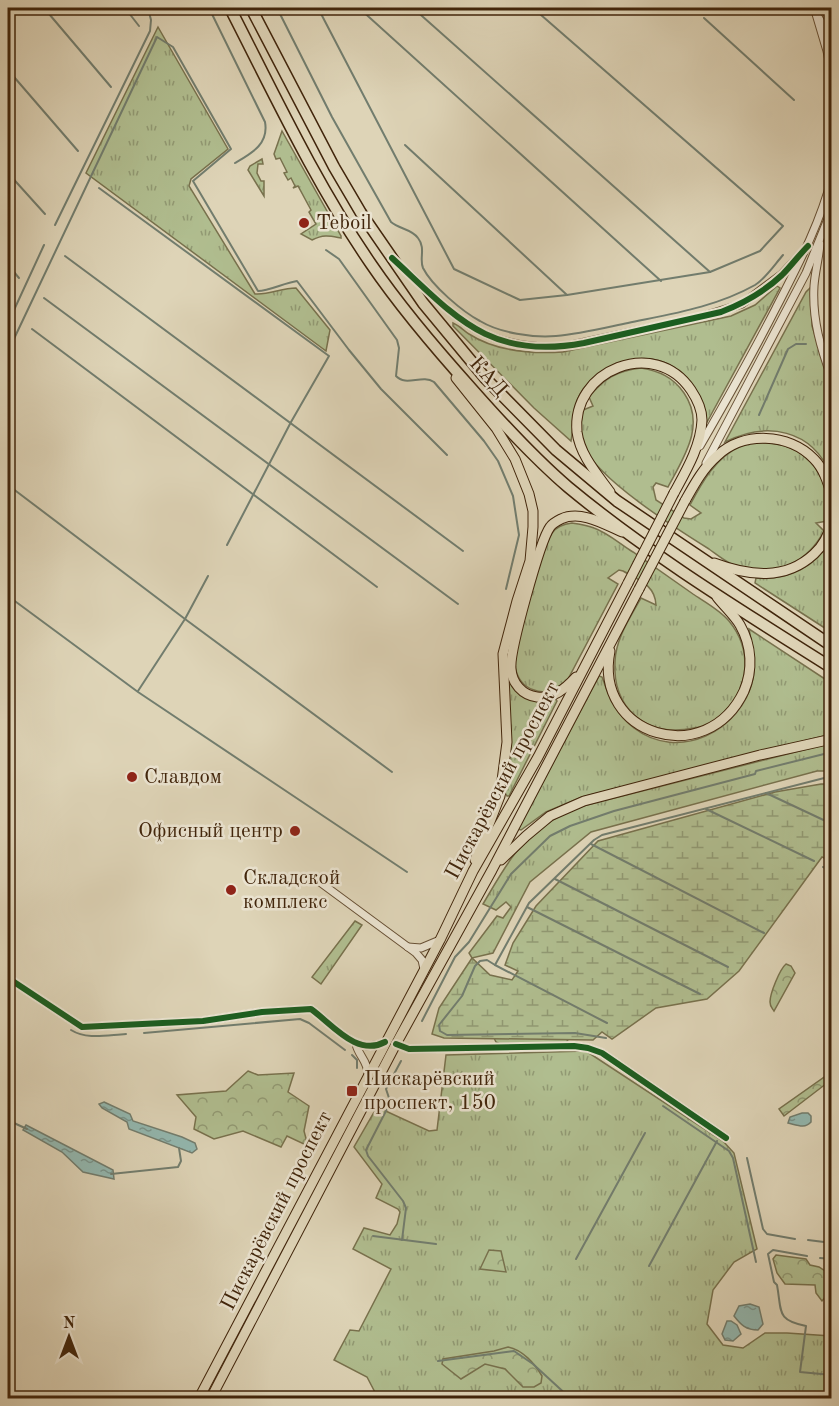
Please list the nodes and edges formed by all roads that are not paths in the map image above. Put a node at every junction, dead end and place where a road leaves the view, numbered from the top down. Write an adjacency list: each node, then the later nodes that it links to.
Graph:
1 (230, 8): 11 (highway, КАД)
2 (251, 8): 10 (highway, КАД)
3 (814, 11): 4 (street); 5 (street)
4 (831, 42)
5 (831, 75)
6 (831, 178): 9 (street, Пискарёвский проспект)
7 (831, 209): 8 (street, Пискарёвский проспект)
8 (821, 237): 12 (street); 14 (street, Пискарёвский проспект)
9 (808, 246): 10 (street); 13 (street, Пискарёвский проспект)
10 (392, 258): 16 (highway, КАД)
11 (432, 345): 18 (highway, КАД); 27 (main road)
12 (831, 379)
13 (693, 457): 16 (main road); 23 (main road, Пискарёвский проспект, bridge)
14 (700, 476): 15 (main road); 21 (main road, Пискарёвский проспект, bridge)
15 (831, 496)
16 (616, 501): 19 (highway, КАД)
17 (831, 522): 19 (main road)
18 (628, 534): 20 (highway, КАД); 23 (main road)
19 (701, 558): 22 (highway, КАД)
20 (711, 591): 21 (main road); 24 (highway, КАД)
21 (618, 629): 26 (main road, Пискарёвский проспект)
22 (831, 646)
23 (585, 667): 27 (main road, Пискарёвский проспект)
24 (831, 668)
25 (831, 739): 26 (main road)
26 (492, 870): 35 (main road, Пискарёвский проспект)
27 (473, 871): 29 (main road, Пискарёвский проспект)
28 (317, 880): 30 (street)
29 (440, 940): 30 (street); 31 (main road, Пискарёвский проспект)
30 (408, 947): 31 (street)
31 (424, 969): 33 (main road, Пискарёвский проспект)
32 (8, 978): 34 (street)
33 (385, 1042): 34 (street); 36 (main road, Пискарёвский проспект)
34 (356, 1044): 36 (street)
35 (396, 1044): 37 (street); 39 (main road, Пискарёвский проспект)
36 (368, 1074): 38 (main road, Пискарёвский проспект)
37 (726, 1138)
38 (199, 1398)
39 (211, 1398)

